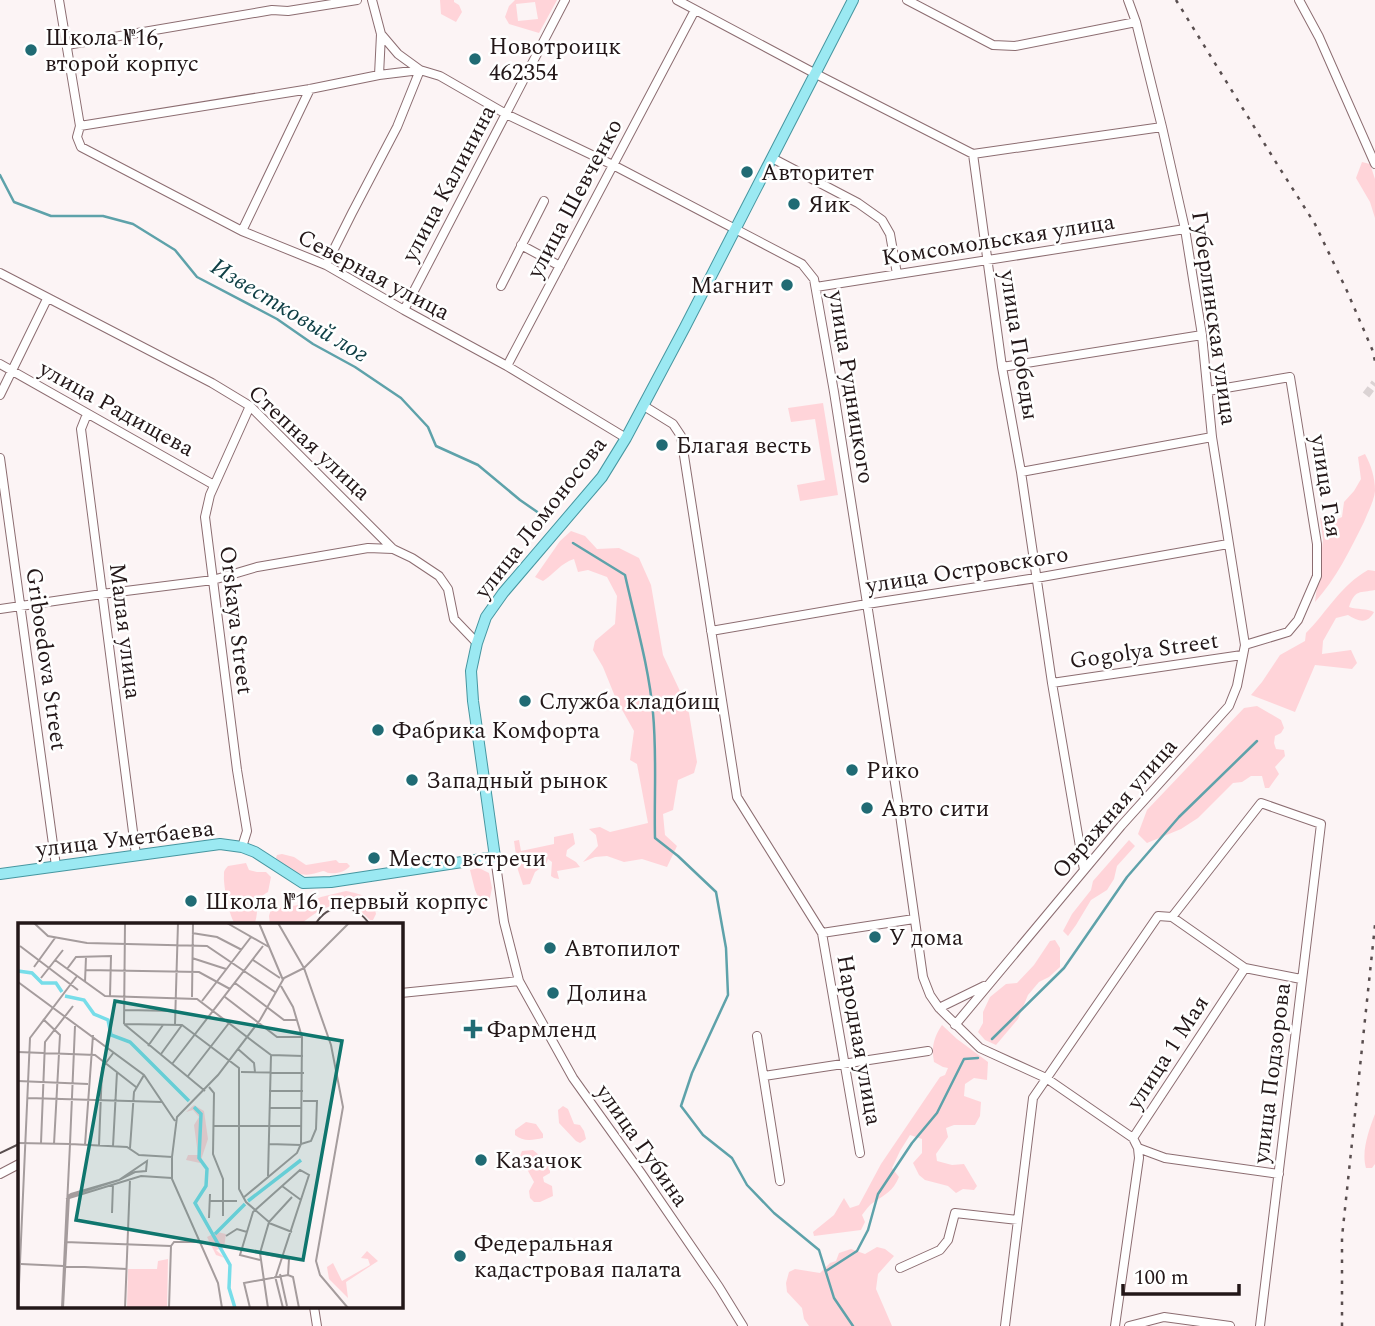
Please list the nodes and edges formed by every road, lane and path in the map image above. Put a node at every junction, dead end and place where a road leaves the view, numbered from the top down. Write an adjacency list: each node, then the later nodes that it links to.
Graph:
1 (59, 0): 13 (street)
2 (357, 0): 13 (street)
3 (372, 0): 12 (street)
4 (565, 0): 18 (street, улица Калинина)
5 (677, 0): 10 (street)
6 (853, 0): 15 (main road, улица Ломоносова)
7 (907, 0): 11 (street)
8 (1128, 0): 11 (street, Губерлинская улица)
9 (1299, 0): 23 (street)
10 (695, 10): 15 (street); 24 (street, улица Шевченко)
11 (1136, 22): 20 (street, Губерлинская улица)
12 (381, 34): 14 (street); 16 (street)
13 (67, 45): 19 (street)
14 (420, 70): 16 (street, улица Рудницкого); 18 (street, улица Рудницкого); 31 (street)
15 (816, 74): 21 (street); 22 (main road, улица Ломоносова)
16 (379, 75): 17 (street, улица Рудницкого)
17 (310, 89): 19 (street, улица Рудницкого); 28 (street)
18 (506, 114): 24 (street, улица Рудницкого); 38 (street, улица Калинина)
19 (80, 126): 28 (street, Северная улица)
20 (1162, 127): 21 (street); 27 (street, Губерлинская улица)
21 (973, 154): 30 (street, улица Победы)
22 (772, 158): 26 (main road, улица Ломоносова); 34 (street)
23 (1375, 164)
24 (613, 166): 26 (street, улица Рудницкого); 32 (street, улица Шевченко)
25 (544, 201): 29 (street)
26 (736, 229): 36 (street, улица Рудницкого); 47 (main road, улица Ломоносова)
27 (1185, 229): 30 (street, Комсомольская улица); 39 (street, Губерлинская улица)
28 (242, 231): 31 (street, Северная улица)
29 (521, 245): 32 (street); 35 (street)
30 (988, 260): 34 (street, Комсомольская улица); 42 (street, улица Победы)
31 (326, 265): 38 (street, Северная улица)
32 (560, 266): 41 (street, улица Шевченко)
33 (0, 273): 37 (street, Степная улица)
34 (897, 274): 36 (street, Комсомольская улица)
35 (501, 286)
36 (816, 287): 59 (street, улица Рудницкого)
37 (47, 299): 43 (street); 46 (street, Степная улица)
38 (404, 310): 41 (street, Северная улица)
39 (1202, 335): 42 (street); 44 (street, Губерлинская улица)
40 (0, 364): 43 (street, улица Радищева)
41 (507, 366): 50 (street, Северная улица)
42 (1002, 367): 52 (street, улица Победы)
43 (11, 370): 45 (street); 48 (street, улица Радищева)
44 (1208, 391): 49 (street, Губерлинская улица); 64 (street, улица Гая)
45 (0, 395)
46 (250, 406): 53 (street, Orskaya Street); 55 (street, Степная улица)
47 (644, 406): 50 (main road, улица Ломоносова); 62 (street)
48 (87, 414): 53 (street, улица Радищева); 58 (street, Малая улица)
49 (1212, 437): 52 (street); 54 (street, Губерлинская улица)
50 (626, 438): 63 (main road, улица Ломоносова)
51 (0, 458): 60 (street, Griboedova Street)
52 (1021, 472): 56 (street, улица Победы)
53 (214, 485): 57 (street, Orskaya Street)
54 (1228, 544): 56 (street, улица Островского); 64 (street, Губерлинская улица)
55 (393, 549): 57 (street); 63 (street, Степная улица)
56 (1036, 578): 59 (street, улица Островского); 66 (street, улица Победы)
57 (213, 580): 58 (street); 67 (street, Orskaya Street)
58 (102, 594): 60 (street); 68 (street, Малая улица)
59 (867, 604): 62 (street, улица Островского); 74 (street, улица Рудницкого)
60 (21, 606): 61 (street); 70 (street, Griboedova Street)
61 (0, 609)
62 (711, 631): 75 (street)
63 (477, 643): 69 (main road, улица Ломоносова)
64 (1245, 646): 65 (street, Овражная улица)
65 (1242, 655): 66 (street, Gogolya Street); 71 (street, Овражная улица)
66 (1052, 683): 71 (street, улица Победы)
67 (242, 847): 68 (main road, улица Уметбаева); 69 (main road, улица Уметбаева)
68 (136, 855): 70 (main road, улица Уметбаева)
69 (495, 857): 78 (street, улица Ломоносова)
70 (56, 866): 72 (main road, улица Уметбаева)
71 (1084, 870): 79 (street, Овражная улица)
72 (0, 874)
73 (1172, 917): 76 (street); 77 (street, улица Подзорова); 87 (street)
74 (914, 919): 75 (street); 81 (street, улица Рудницкого)
75 (822, 933): 85 (street, Народная улица)
76 (1245, 968): 77 (street); 88 (street, улица 1 Мая)
77 (1301, 979): 93 (street, улица Подзорова)
78 (519, 981): 80 (street); 99 (street, улица Губина)
79 (988, 984): 81 (street, Овражная улица); 82 (street, Овражная улица)
80 (402, 993)
81 (939, 1008): 82 (street, улица Рудницкого)
82 (955, 1025): 87 (street, улица Рудницкого)
83 (758, 1036): 86 (street)
84 (928, 1051): 85 (street)
85 (845, 1064): 86 (street); 90 (street, Народная улица)
86 (764, 1076): 94 (street)
87 (1046, 1078): 88 (street, улица Рудницкого); 95 (street)
88 (1133, 1138): 89 (street, улица 1 Мая)
89 (1138, 1147): 93 (street); 101 (street, улица 1 Мая)
90 (860, 1153)
91 (18, 1165): 92 (street)
92 (0, 1174)
93 (1279, 1174): 104 (street, улица Подзорова)
94 (780, 1181)
95 (1018, 1220): 96 (street); 100 (street)
96 (900, 1268)
97 (314, 1308): 98 (street)
98 (317, 1326)
99 (743, 1326)
100 (1005, 1326)
101 (1115, 1326)
102 (1129, 1326): 103 (street)
103 (1230, 1326)
104 (1260, 1326)

